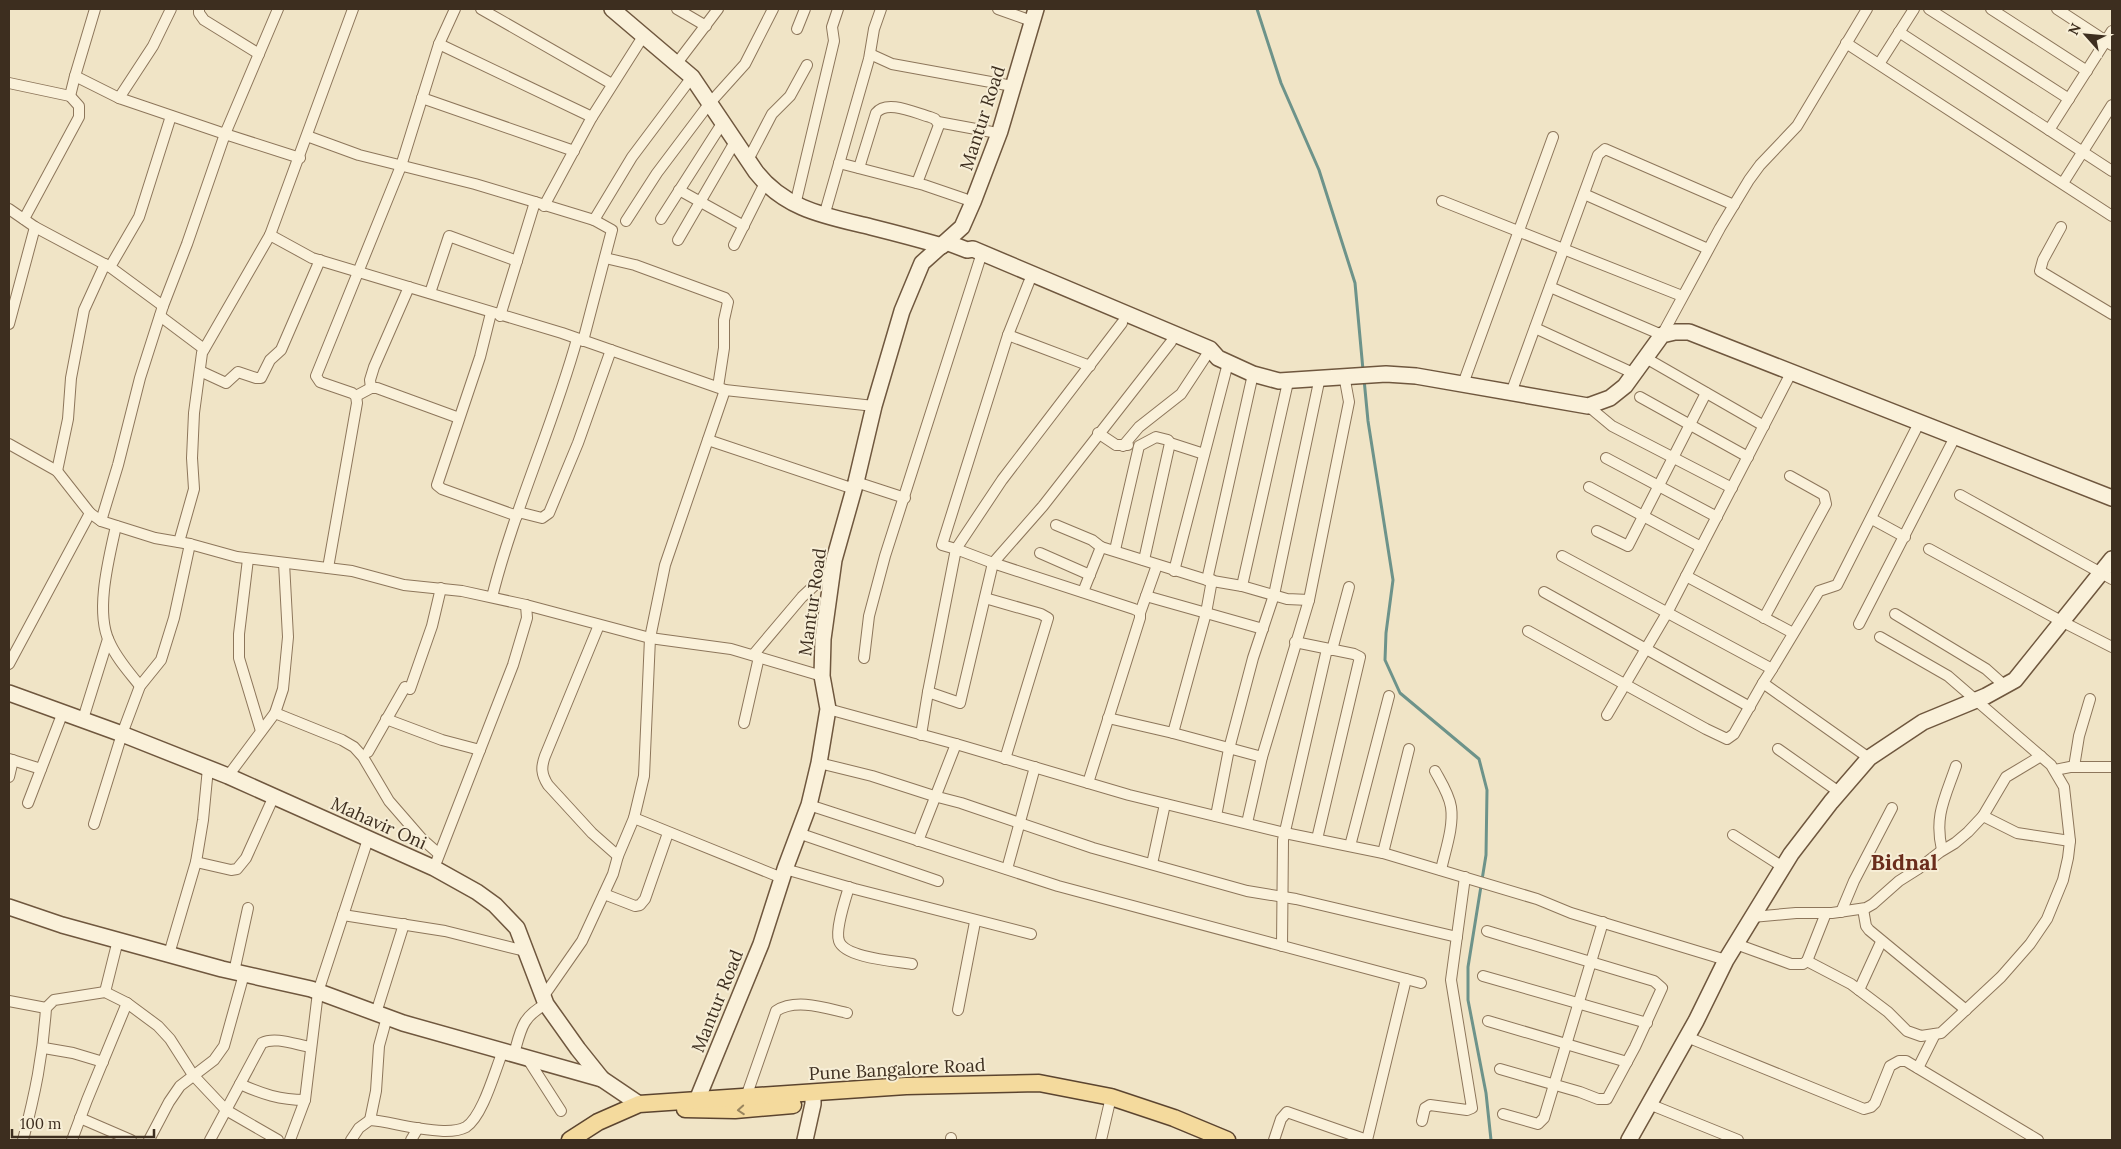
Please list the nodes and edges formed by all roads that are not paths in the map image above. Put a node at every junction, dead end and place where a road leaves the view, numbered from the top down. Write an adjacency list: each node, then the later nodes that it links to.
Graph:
1 (95, 9): 36 (street)
2 (171, 9): 42 (street)
3 (199, 9): 30 (street)
4 (278, 9): 30 (street)
5 (353, 9): 54 (street)
6 (454, 9): 29 (street)
7 (481, 9): 39 (street)
8 (612, 9): 26 (street)
9 (677, 9): 22 (street)
10 (718, 9): 22 (street)
11 (774, 9): 45 (street)
12 (804, 9): 23 (street)
13 (838, 9): 74 (street)
14 (881, 9): 31 (street)
15 (998, 9): 21 (street)
16 (1867, 9): 27 (street)
17 (1914, 9): 25 (street)
18 (1929, 9): 44 (street)
19 (1992, 9): 35 (street)
20 (2057, 9): 28 (street)
21 (1030, 12): 40 (street, Mantur Road); 89 (street, Mantur Road)
22 (706, 26): 32 (street)
23 (797, 29)
24 (2112, 31): 28 (street)
25 (1899, 32): 33 (street); 51 (street)
26 (644, 35): 32 (street); 39 (street)
27 (1846, 43): 33 (street); 75 (street)
28 (2109, 43): 35 (street)
29 (439, 44): 43 (street); 48 (street)
30 (259, 54): 53 (street)
31 (870, 54): 40 (street); 61 (street)
32 (677, 63): 37 (street)
33 (1880, 64): 66 (street)
34 (807, 65): 60 (street)
35 (2087, 71): 44 (street)
36 (74, 76): 41 (street); 42 (street)
37 (692, 77): 45 (street); 81 (street)
38 (9, 83): 41 (street)
39 (612, 84): 48 (street)
40 (1007, 85): 52 (street, Mantur Road)
41 (70, 96): 80 (street)
42 (119, 98): 47 (street)
43 (422, 98): 57 (street); 62 (street)
44 (2069, 99): 51 (street)
45 (710, 104): 49 (street); 82 (street)
46 (2112, 106): 58 (street)
47 (171, 116): 53 (street); 98 (street)
48 (592, 117): 57 (street)
49 (723, 122): 56 (street); 68 (street)
50 (938, 122): 52 (street); 63 (street); 65 (street)
51 (2049, 130): 58 (street)
52 (992, 132): 70 (street, Mantur Road)
53 (225, 134): 59 (street); 105 (street)
54 (307, 136): 59 (street); 62 (street)
55 (1553, 137): 86 (street)
56 (736, 140): 60 (street); 71 (street)
57 (574, 150): 73 (street)
58 (2083, 152): 64 (street); 66 (street)
59 (300, 158): 87 (street)
60 (748, 160): 67 (street)
61 (839, 163): 63 (street); 77 (street)
62 (401, 166): 73 (street); 99 (street)
63 (859, 168): 65 (street)
64 (2112, 171)
65 (917, 183): 70 (street)
66 (2063, 183): 78 (street)
67 (764, 184): 74 (street); 83 (street)
68 (679, 190): 71 (street); 79 (street)
69 (1584, 194): 75 (street); 91 (street); 92 (street)
70 (965, 199): 89 (street, Mantur Road)
71 (700, 201): 83 (street); 88 (street)
72 (1442, 201): 86 (street)
73 (540, 204): 81 (street); 97 (street)
74 (795, 205): 77 (street)
75 (1734, 205): 92 (street)
76 (9, 209): 80 (street)
77 (824, 216): 89 (street)
78 (2112, 216)
79 (661, 218)
80 (24, 219): 85 (street)
81 (594, 220): 94 (street)
82 (626, 221)
83 (744, 226): 90 (street)
84 (2060, 227): 107 (street)
85 (35, 228): 98 (street); 109 (street)
86 (1518, 233): 91 (street); 127 (street)
87 (270, 236): 96 (street); 115 (street)
88 (678, 240)
89 (947, 240): 93 (street); 134 (street, Mantur Road)
90 (734, 245)
91 (1563, 249): 102 (street); 104 (street)
92 (1708, 249): 104 (street)
93 (967, 250): 95 (street); 118 (street)
94 (605, 258): 113 (street); 129 (street)
95 (980, 259): 100 (street); 158 (street)
96 (320, 260): 99 (street); 120 (street)
97 (517, 261): 103 (street); 106 (street)
98 (108, 265): 105 (street); 151 (street)
99 (359, 272): 101 (street); 132 (street)
100 (1029, 282): 108 (street); 111 (street)
101 (409, 287): 103 (street); 128 (street)
102 (1550, 287): 110 (street); 112 (street)
103 (430, 293): 106 (street)
104 (1682, 296): 112 (street)
105 (161, 310): 115 (street); 165 (street)
106 (496, 314): 113 (street); 136 (street)
107 (2112, 314)
108 (1122, 323): 114 (street); 119 (street)
109 (9, 324)
110 (1535, 328): 122 (street); 130 (street)
111 (1008, 335): 119 (street); 174 (street)
112 (1662, 336): 117 (street); 121 (street)
113 (580, 340): 116 (street); 161 (street)
114 (1171, 342): 118 (street); 140 (street)
115 (204, 350): 120 (street)
116 (611, 350): 129 (street); 161 (street)
117 (1644, 357): 122 (street); 131 (street)
118 (1218, 359): 123 (street); 145 (street); 147 (street)
119 (1090, 366): 174 (street)
120 (200, 371): 170 (street)
121 (1792, 371): 137 (street); 139 (street)
122 (1633, 372): 135 (street)
123 (1253, 374): 126 (street); 191 (street)
124 (1346, 375): 125 (street); 127 (street); 201 (street)
125 (1320, 377): 126 (street); 197 (street)
126 (1288, 382): 192 (street)
127 (1463, 384): 130 (street)
128 (371, 388): 132 (street); 136 (street)
129 (721, 388): 134 (street); 142 (street)
130 (1511, 393): 135 (street)
131 (1706, 393): 138 (street); 139 (street)
132 (356, 396): 186 (street)
133 (1640, 397): 138 (street)
134 (874, 406): 154 (street, Mantur Road)
135 (1588, 406): 148 (street)
136 (459, 418): 161 (street)
137 (1919, 422): 141 (street); 164 (street)
138 (1689, 424): 148 (street); 149 (street)
139 (1764, 426): 149 (street)
140 (1098, 434): 145 (street); 183 (street)
141 (1956, 436): 159 (street); 169 (street)
142 (708, 440): 154 (street); 215 (street)
143 (1170, 443): 146 (street); 147 (street); 181 (street)
144 (9, 444): 151 (street)
145 (1123, 446): 146 (street)
146 (1139, 446): 176 (street)
147 (1204, 454): 187 (street)
148 (1672, 457): 153 (street); 156 (street)
149 (1748, 457): 156 (street)
150 (1606, 458): 153 (street)
151 (57, 471): 160 (street)
152 (1790, 476): 207 (street)
153 (1658, 485): 162 (street); 163 (street)
154 (855, 486): 158 (street); 185 (street, Mantur Road)
155 (1589, 487): 162 (street)
156 (1732, 488): 163 (street)
157 (1960, 495): 190 (street)
158 (905, 498): 222 (street)
159 (2112, 498)
160 (90, 513): 165 (street); 223 (street)
161 (518, 514): 199 (street)
162 (1643, 516): 168 (street); 173 (street)
163 (1717, 517): 173 (street)
164 (1872, 519): 169 (street); 213 (street)
165 (101, 521): 167 (street)
166 (1056, 525): 172 (street)
167 (116, 526): 170 (street); 216 (street)
168 (1597, 531)
169 (1905, 537): 209 (street)
170 (179, 542): 171 (street)
171 (190, 544): 179 (street); 228 (street)
172 (1101, 547): 176 (street); 188 (street)
173 (1701, 547): 189 (street)
174 (956, 549): 183 (street); 230 (street)
175 (1928, 549): 208 (street)
176 (1115, 550): 181 (street)
177 (1040, 553): 188 (street)
178 (1562, 556): 205 (street)
179 (248, 559): 182 (street); 244 (street)
180 (2112, 559): 190 (street)
181 (1144, 560): 184 (street)
182 (284, 563): 186 (street); 238 (street)
183 (993, 563): 195 (street); 200 (street)
184 (1157, 565): 187 (street); 198 (street)
185 (833, 567): 221 (street); 225 (street, Mantur Road)
186 (328, 568): 194 (street)
187 (1174, 571): 191 (street)
188 (1090, 575): 195 (street)
189 (1686, 576): 205 (street); 207 (street)
190 (2106, 576): 208 (street)
191 (1210, 580): 192 (street); 204 (street)
192 (1242, 586): 197 (street)
193 (1349, 587): 219 (street)
194 (441, 588): 199 (street); 242 (street)
195 (1083, 592): 203 (street)
196 (1544, 592): 220 (street)
197 (1274, 595): 201 (street); 211 (street)
198 (1146, 596): 203 (street); 204 (street)
199 (492, 597): 202 (street)
200 (985, 598): 230 (street); 258 (street)
201 (1309, 600): 217 (street)
202 (526, 605): 210 (street); 252 (street)
203 (1140, 613): 240 (street)
204 (1206, 613): 211 (street); 245 (street)
205 (1667, 613): 220 (street); 224 (street)
206 (1896, 614): 229 (street)
207 (1764, 618): 213 (street)
208 (2061, 622): 218 (street); 229 (street)
209 (1859, 624)
210 (600, 625): 215 (street); 296 (street)
211 (1263, 629): 249 (street)
212 (1528, 631): 227 (street)
213 (1793, 633): 224 (street)
214 (1880, 637): 234 (street)
215 (650, 638): 221 (street); 280 (street)
216 (108, 639): 228 (street); 241 (street)
217 (1295, 642): 219 (street); 255 (street)
218 (2112, 647)
219 (1330, 649): 284 (street); 289 (street)
220 (1647, 649): 227 (street); 235 (street)
221 (756, 656): 225 (street); 243 (street)
222 (864, 658)
223 (9, 664)
224 (1772, 669): 226 (street)
225 (822, 676): 236 (street, Mantur Road)
226 (1763, 683): 235 (street); 256 (street)
227 (1624, 684): 235 (street); 239 (street)
228 (140, 686): 246 (street)
229 (2005, 686): 234 (street)
230 (928, 692): 247 (street)
231 (9, 693): 237 (street, Mahavir Oni)
232 (1389, 696): 292 (street)
233 (2090, 699): 262 (street)
234 (1975, 700): 254 (street); 256 (street)
235 (1750, 707)
236 (828, 710): 247 (street); 259 (street, Mantur Road)
237 (63, 712): 241 (street, Mahavir Oni); 265 (street)
238 (275, 713): 244 (street); 295 (street)
239 (1607, 716)
240 (1108, 718): 245 (street); 270 (street)
241 (83, 719): 246 (street, Mahavir Oni)
242 (386, 719): 252 (street); 253 (street)
243 (744, 723)
244 (261, 731): 268 (street)
245 (1174, 733): 249 (street)
246 (122, 734): 264 (street, Mahavir Oni); 283 (street)
247 (921, 735): 248 (street)
248 (956, 744): 258 (street); 273 (street)
249 (1229, 749): 255 (street); 278 (street)
250 (1409, 749): 294 (street)
251 (1778, 749): 271 (street)
252 (480, 750): 295 (street)
253 (368, 752)
254 (2041, 756): 266 (street); 279 (street)
255 (1262, 757): 282 (street)
256 (1869, 758): 271 (street)
257 (11, 759): 265 (street); 269 (street)
258 (1005, 759): 261 (street)
259 (819, 763): 273 (street); 276 (street, Mantur Road)
260 (1956, 766): 293 (street)
261 (1034, 767): 270 (street); 281 (street)
262 (2074, 767): 263 (street); 266 (street)
263 (2112, 767)
264 (208, 768): 268 (street, Mahavir Oni); 297 (street)
265 (41, 769): 274 (street)
266 (2054, 770): 290 (street)
267 (1435, 771): 302 (street)
268 (228, 776): 272 (street, Mahavir Oni)
269 (9, 777)
270 (1088, 783): 275 (street)
271 (1839, 792): 299 (street)
272 (274, 796): 288 (street, Mahavir Oni); 297 (street)
273 (934, 796): 281 (street); 291 (street)
274 (28, 803)
275 (1165, 804): 278 (street); 298 (street)
276 (809, 805): 286 (street, Mantur Road); 291 (street)
277 (1892, 808): 312 (street)
278 (1216, 816): 282 (street)
279 (1982, 816): 290 (street); 293 (street)
280 (634, 818): 285 (street); 296 (street)
281 (1019, 823): 298 (street); 301 (street)
282 (1247, 823): 284 (street)
283 (94, 824)
284 (1285, 832): 289 (street); 308 (street)
285 (668, 833): 303 (street); 307 (street)
286 (798, 833): 303 (street, Mantur Road); 305 (street)
287 (1733, 835): 299 (street)
288 (368, 838): 300 (street, Mahavir Oni); 314 (street)
289 (1317, 839): 292 (street)
290 (2070, 840): 345 (street)
291 (918, 841): 301 (street)
292 (1350, 846): 294 (street)
293 (1942, 850): 311 (street)
294 (1383, 853): 302 (street)
295 (439, 854): 300 (street)
296 (618, 856): 307 (street)
297 (196, 862): 327 (street)
298 (1152, 864): 308 (street)
299 (1783, 867): 315 (street)
300 (434, 868): 326 (street, Mahavir Oni)
301 (1007, 870): 325 (street)
302 (1441, 870): 304 (street)
303 (783, 874): 306 (street); 367 (street, Mantur Road)
304 (1470, 878): 317 (street); 321 (street)
305 (938, 881)
306 (848, 887): 316 (street); 331 (street)
307 (604, 894): 340 (street)
308 (1282, 897): 321 (street); 325 (street)
309 (9, 907): 322 (street)
310 (248, 908): 332 (street)
311 (1862, 909): 312 (street); 323 (street)
312 (1841, 912): 313 (street)
313 (1826, 913): 315 (street); 329 (street)
314 (343, 915): 318 (street); 338 (street)
315 (1752, 917): 324 (street)
316 (975, 922): 320 (street); 344 (street)
317 (1602, 922): 328 (street); 330 (street)
318 (404, 924): 326 (street); 347 (street)
319 (1487, 931): 330 (street)
320 (1030, 934)
321 (1457, 937): 376 (street)
322 (118, 940): 327 (street); 337 (street)
323 (1881, 942): 336 (street); 345 (street)
324 (1736, 944): 328 (street); 329 (street)
325 (1282, 946): 334 (street)
326 (525, 951): 340 (street, Mahavir Oni)
327 (169, 954): 332 (street)
328 (1726, 960): 351 (street)
329 (1807, 961): 336 (street)
330 (1590, 962): 341 (street); 349 (street)
331 (912, 964)
332 (239, 973): 338 (street); 360 (street)
333 (1483, 976): 341 (street)
334 (1406, 979): 335 (street); 393 (street)
335 (1421, 983)
336 (1859, 990): 350 (street)
337 (105, 992): 342 (street); 343 (street)
338 (318, 992): 347 (street); 353 (street)
339 (9, 1001): 343 (street)
340 (544, 1001): 355 (street); 361 (street, Mahavir Oni)
341 (1578, 1002): 349 (street); 352 (street)
342 (127, 1003): 356 (street); 360 (street)
343 (46, 1008): 354 (street)
344 (958, 1010)
345 (1966, 1010): 350 (street)
346 (847, 1013): 364 (street)
347 (382, 1015): 355 (street); 375 (street)
348 (1488, 1021): 352 (street)
349 (1647, 1023): 357 (street)
350 (1935, 1034): 358 (street)
351 (1687, 1037): 358 (street); 370 (street)
352 (1566, 1045): 357 (street); 363 (street)
353 (311, 1047): 362 (street); 366 (street)
354 (44, 1048): 356 (street); 380 (street)
355 (515, 1054): 361 (street); 372 (street); 377 (street)
356 (103, 1062): 374 (street)
357 (1627, 1062): 363 (street)
358 (1918, 1068): 396 (street)
359 (1500, 1069): 363 (street)
360 (193, 1076): 371 (street); 383 (street)
361 (602, 1079): 369 (street, Mahavir Oni)
362 (240, 1084): 366 (street); 371 (street)
363 (1555, 1085): 373 (street)
364 (746, 1097): 365 (main road, Pune Bangalore Road); 367 (main road, Pune Bangalore Road)
365 (813, 1099): 368 (main road, Pune Bangalore Road); 379 (main road, Pune Bangalore Road, one-way to 379); 389 (street)
366 (305, 1100): 386 (street)
367 (697, 1100): 369 (main road, Pune Bangalore Road)
368 (1109, 1103): 378 (main road, Pune Bangalore Road); 390 (street)
369 (639, 1104): 379 (main road, Pune Bangalore Road)
370 (1649, 1104): 394 (street); 395 (street)
371 (226, 1110): 384 (street); 385 (street)
372 (562, 1111)
373 (1503, 1114)
374 (80, 1118): 381 (street); 382 (street)
375 (370, 1120): 377 (street); 387 (street)
376 (1422, 1121)
377 (418, 1128): 388 (street)
378 (1205, 1137): 391 (main road, Pune Bangalore Road)
379 (579, 1139)
380 (22, 1140)
381 (72, 1140)
382 (131, 1140)
383 (149, 1140)
384 (210, 1140)
385 (278, 1140)
386 (290, 1140)
387 (351, 1140)
388 (411, 1140)
389 (805, 1140)
390 (1101, 1140)
391 (1227, 1140)
392 (1274, 1140): 393 (street)
393 (1367, 1140)
394 (1629, 1140)
395 (1738, 1140)
396 (2038, 1140)

